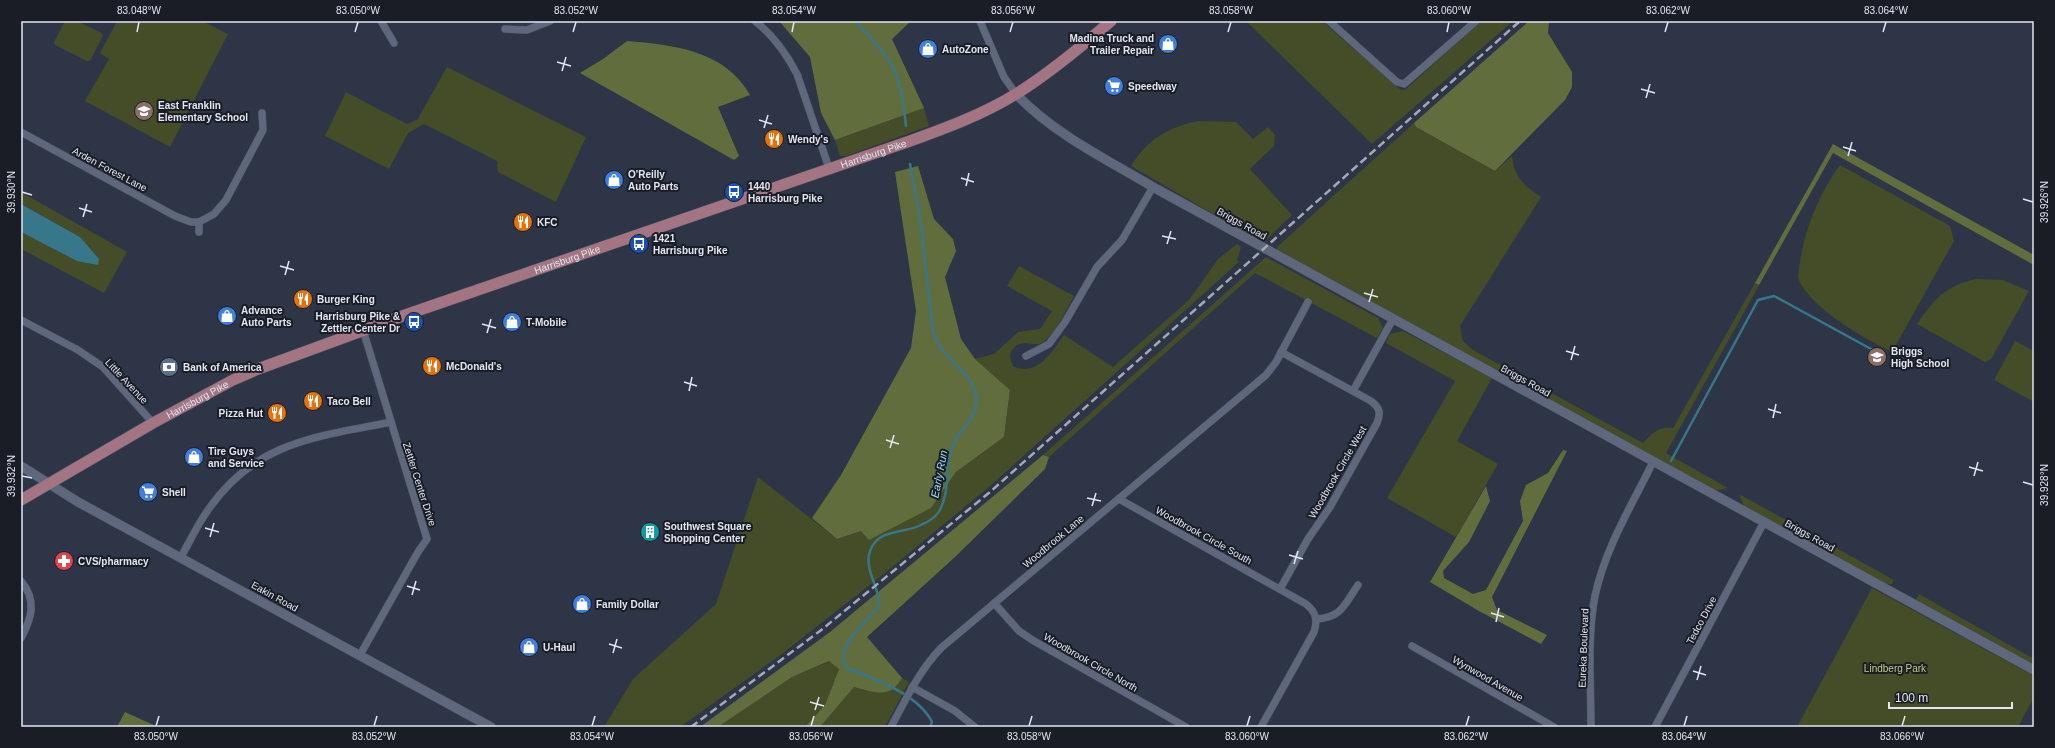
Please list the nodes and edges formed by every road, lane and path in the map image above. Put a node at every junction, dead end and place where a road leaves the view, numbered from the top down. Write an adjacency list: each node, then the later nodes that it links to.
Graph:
1 (381, 21): 9 (street)
2 (550, 21): 8 (street)
3 (755, 21): 13 (street)
4 (980, 21): 10 (street)
5 (1111, 21): 10 (main road, Harrisburg Pike)
6 (1329, 21): 7 (street)
7 (1476, 21)
8 (505, 29)
9 (394, 43)
10 (1016, 94): 13 (main road, Harrisburg Pike); 14 (street, Briggs Road)
11 (262, 113): 15 (street)
12 (21, 132): 15 (street, Arden Forest Lane)
13 (829, 168): 20 (main road, Harrisburg Pike)
14 (1153, 187): 18 (street, Briggs Road); 22 (street)
15 (199, 222): 16 (street)
16 (199, 232)
17 (1308, 302): 21 (street, Woodbrook Lane)
18 (1393, 319): 23 (street); 26 (street, Briggs Road)
19 (21, 320): 25 (street, Little Avenue)
20 (362, 330): 24 (street, Zettler Center Drive); 25 (main road, Harrisburg Pike)
21 (1282, 352): 23 (street); 29 (street, Woodbrook Lane)
22 (1026, 356)
23 (1353, 391): 35 (street, Woodbrook Circle West)
24 (391, 422): 32 (street); 40 (street, Zettler Center Drive)
25 (153, 424): 28 (main road, Harrisburg Pike)
26 (1653, 462): 31 (street, Briggs Road); 49 (street, Eureka Boulevard)
27 (21, 466): 28 (street, Eakin Road)
28 (49, 484): 30 (main road, Harrisburg Pike); 32 (street, Eakin Road)
29 (1119, 499): 35 (street, Woodbrook Circle South); 36 (street, Woodbrook Lane)
30 (21, 500)
31 (1764, 522): 41 (street, Briggs Road); 50 (street, Tedco Drive)
32 (181, 557): 40 (street, Eakin Road)
33 (21, 580): 38 (street)
34 (1358, 585): 37 (street)
35 (1280, 589): 37 (street)
36 (994, 604): 42 (street, Woodbrook Lane); 46 (street, Woodbrook Circle North)
37 (1316, 620): 47 (street)
38 (21, 638)
39 (1412, 646): 48 (street, Wynwood Avenue)
40 (360, 655): 43 (street, Eakin Road)
41 (2034, 670)
42 (910, 691): 44 (street, Woodbrook Lane); 45 (street)
43 (491, 727)
44 (891, 727)
45 (975, 727)
46 (1186, 727)
47 (1261, 727)
48 (1554, 727)
49 (1591, 727)
50 (1655, 727)

